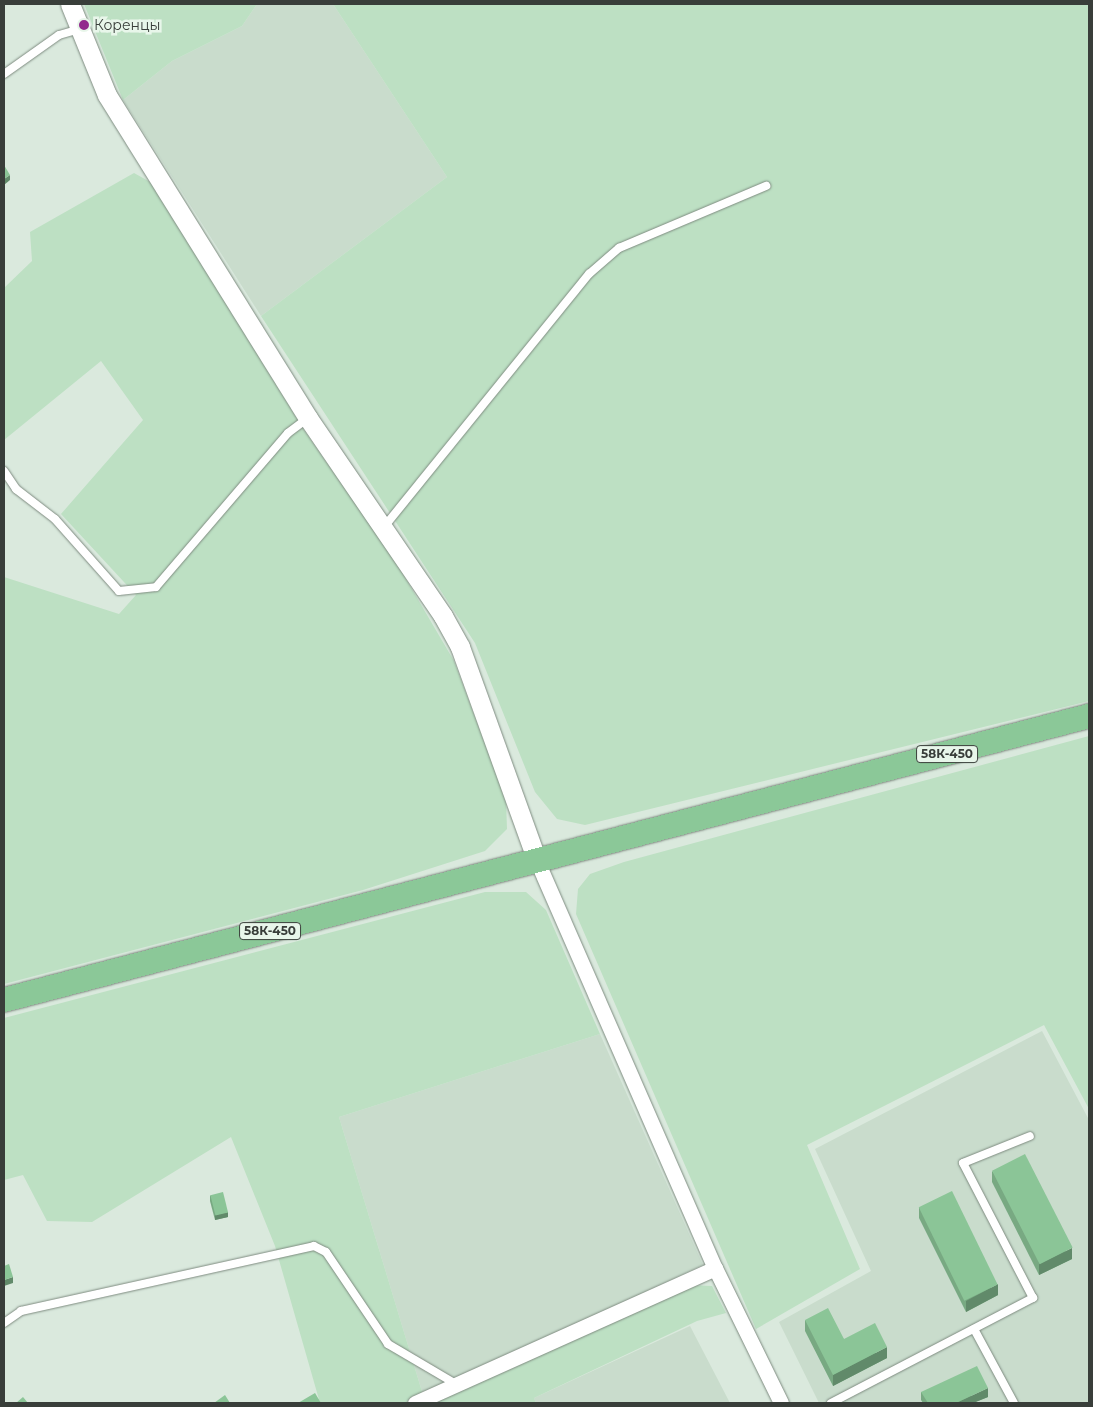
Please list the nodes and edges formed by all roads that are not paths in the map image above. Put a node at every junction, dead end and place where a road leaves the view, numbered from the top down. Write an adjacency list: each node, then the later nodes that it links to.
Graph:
1 (70, 4): 2 (street)
2 (77, 30): 3 (lane); 5 (street)
3 (4, 74)
4 (766, 186): 7 (lane)
5 (308, 418): 6 (lane); 7 (street)
6 (4, 471)
7 (384, 527): 9 (street)
8 (1089, 716): 9 (highway, 58К-450)
9 (537, 862): 10 (highway, 58К-450); 12 (street)
10 (4, 1000)
11 (1030, 1136): 14 (lane)
12 (715, 1268): 15 (street); 17 (street)
13 (4, 1323): 15 (lane)
14 (974, 1329): 18 (lane); 19 (lane)
15 (456, 1384): 16 (street)
16 (415, 1403)
17 (782, 1403)
18 (831, 1403)
19 (1014, 1403)

